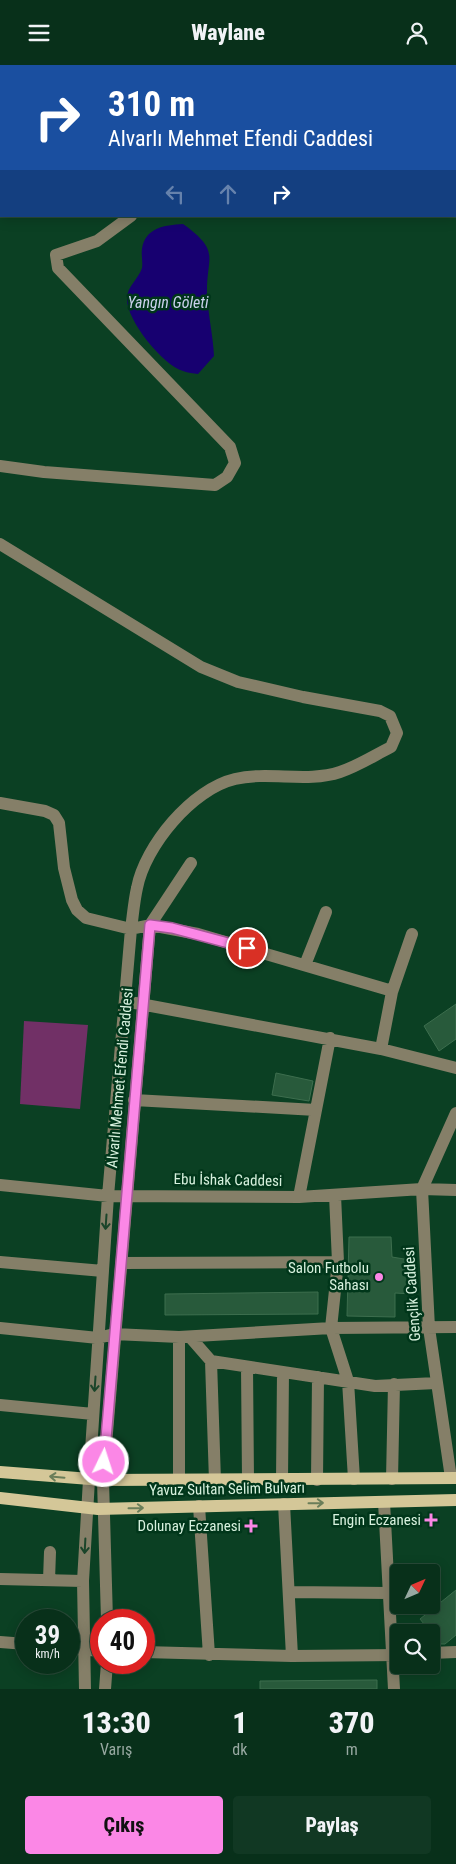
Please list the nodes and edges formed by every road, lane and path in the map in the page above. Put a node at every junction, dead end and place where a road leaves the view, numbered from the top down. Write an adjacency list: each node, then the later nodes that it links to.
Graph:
1 (130, 217): 2 (street)
2 (0, 466)
3 (0, 544): 8 (street)
4 (0, 803): 8 (street)
5 (191, 863): 7 (street)
6 (326, 912): 10 (street)
7 (150, 925): 8 (street); 10 (street); 13 (street, Alvarlı Mehmet Efendi Caddesi)
8 (131, 929): 12 (street)
9 (412, 934): 11 (street)
10 (305, 965): 11 (street)
11 (392, 992): 15 (street)
12 (125, 1002): 13 (street); 25 (street)
13 (142, 1004): 14 (street); 17 (street, Alvarlı Mehmet Efendi Caddesi)
14 (330, 1038): 15 (street); 18 (street)
15 (381, 1049): 16 (street)
16 (456, 1068)
17 (134, 1100): 18 (street); 23 (street, Alvarlı Mehmet Efendi Caddesi)
18 (316, 1110): 26 (street)
19 (456, 1113): 21 (street, Gençlik Caddesi)
20 (0, 1185): 25 (street, Ebu İshak Caddesi)
21 (422, 1189): 22 (street, Ebu İshak Caddesi); 24 (street, Ebu İshak Caddesi); 34 (street, Gençlik Caddesi)
22 (456, 1190)
23 (127, 1195): 25 (street, Ebu İshak Caddesi); 26 (street, Ebu İshak Caddesi); 29 (street, Alvarlı Mehmet Efendi Caddesi)
24 (335, 1195): 26 (street, Ebu İshak Caddesi); 28 (street)
25 (108, 1196): 30 (street, one-way to 30)
26 (299, 1197)
27 (0, 1262): 30 (street)
28 (338, 1262): 29 (street); 33 (street)
29 (121, 1263): 35 (street, Alvarlı Mehmet Efendi Caddesi)
30 (103, 1271): 37 (street)
31 (456, 1327): 34 (street)
32 (0, 1328): 37 (street)
33 (330, 1328): 34 (street); 36 (street); 42 (street)
34 (429, 1328): 43 (street, Gençlik Caddesi)
35 (114, 1334): 36 (street); 37 (street); 53 (street, Alvarlı Mehmet Efendi Caddesi)
36 (184, 1337): 38 (street); 55 (street)
37 (98, 1338): 46 (street, one-way to 46)
38 (211, 1361): 39 (street); 56 (street)
39 (247, 1367): 40 (street); 57 (street)
40 (283, 1372): 41 (street); 54 (street)
41 (318, 1377): 42 (street); 49 (street)
42 (348, 1381): 44 (street); 50 (street)
43 (436, 1383): 44 (street); 48 (street, Gençlik Caddesi)
44 (394, 1384): 51 (street)
45 (0, 1405): 46 (street)
46 (93, 1414): 52 (street)
47 (0, 1472): 52 (main road, Yavuz Sultan Selim Bulvarı, one-way to 47)
48 (454, 1478): 51 (main road, Yavuz Sultan Selim Bulvarı)
49 (317, 1479): 50 (main road, Yavuz Sultan Selim Bulvarı); 54 (main road, Yavuz Sultan Selim Bulvarı)
50 (354, 1479): 51 (main road, Yavuz Sultan Selim Bulvarı)
51 (392, 1479)
52 (89, 1480): 53 (main road, Yavuz Sultan Selim Bulvarı); 63 (street)
53 (103, 1480): 55 (main road, Yavuz Sultan Selim Bulvarı); 64 (street, Alvarlı Mehmet Efendi Caddesi)
54 (282, 1480): 57 (main road, Yavuz Sultan Selim Bulvarı)
55 (179, 1481): 56 (main road, Yavuz Sultan Selim Bulvarı)
56 (215, 1481): 57 (main road, Yavuz Sultan Selim Bulvarı)
57 (248, 1481)
58 (0, 1498): 63 (main road, Yavuz Sultan Selim Bulvarı)
59 (456, 1500): 60 (main road, Yavuz Sultan Selim Bulvarı)
60 (384, 1502): 61 (main road, Yavuz Sultan Selim Bulvarı, one-way to 60); 70 (street)
61 (284, 1504): 62 (main road, Yavuz Sultan Selim Bulvarı); 69 (street)
62 (199, 1506): 64 (main road, Yavuz Sultan Selim Bulvarı, one-way to 62); 81 (street)
63 (87, 1508): 64 (main road, Yavuz Sultan Selim Bulvarı); 68 (street, one-way to 68)
64 (105, 1509): 71 (street, Alvarlı Mehmet Efendi Caddesi)
65 (50, 1552): 67 (street)
66 (0, 1579): 67 (street)
67 (49, 1580): 68 (street)
68 (83, 1581): 76 (street)
69 (289, 1592): 70 (street); 83 (street)
70 (388, 1593): 72 (street)
71 (107, 1609)
72 (392, 1624)
73 (0, 1642): 74 (street)
74 (15, 1643)
75 (80, 1649): 76 (street)
76 (84, 1650): 77 (street); 86 (street)
77 (90, 1650)
78 (155, 1652): 81 (street)
79 (456, 1652): 80 (street)
80 (440, 1653)
81 (210, 1655): 83 (street)
82 (390, 1655): 83 (street)
83 (292, 1656)
84 (106, 1674): 87 (street)
85 (394, 1674): 88 (street)
86 (85, 1689)
87 (105, 1689)
88 (394, 1689)

